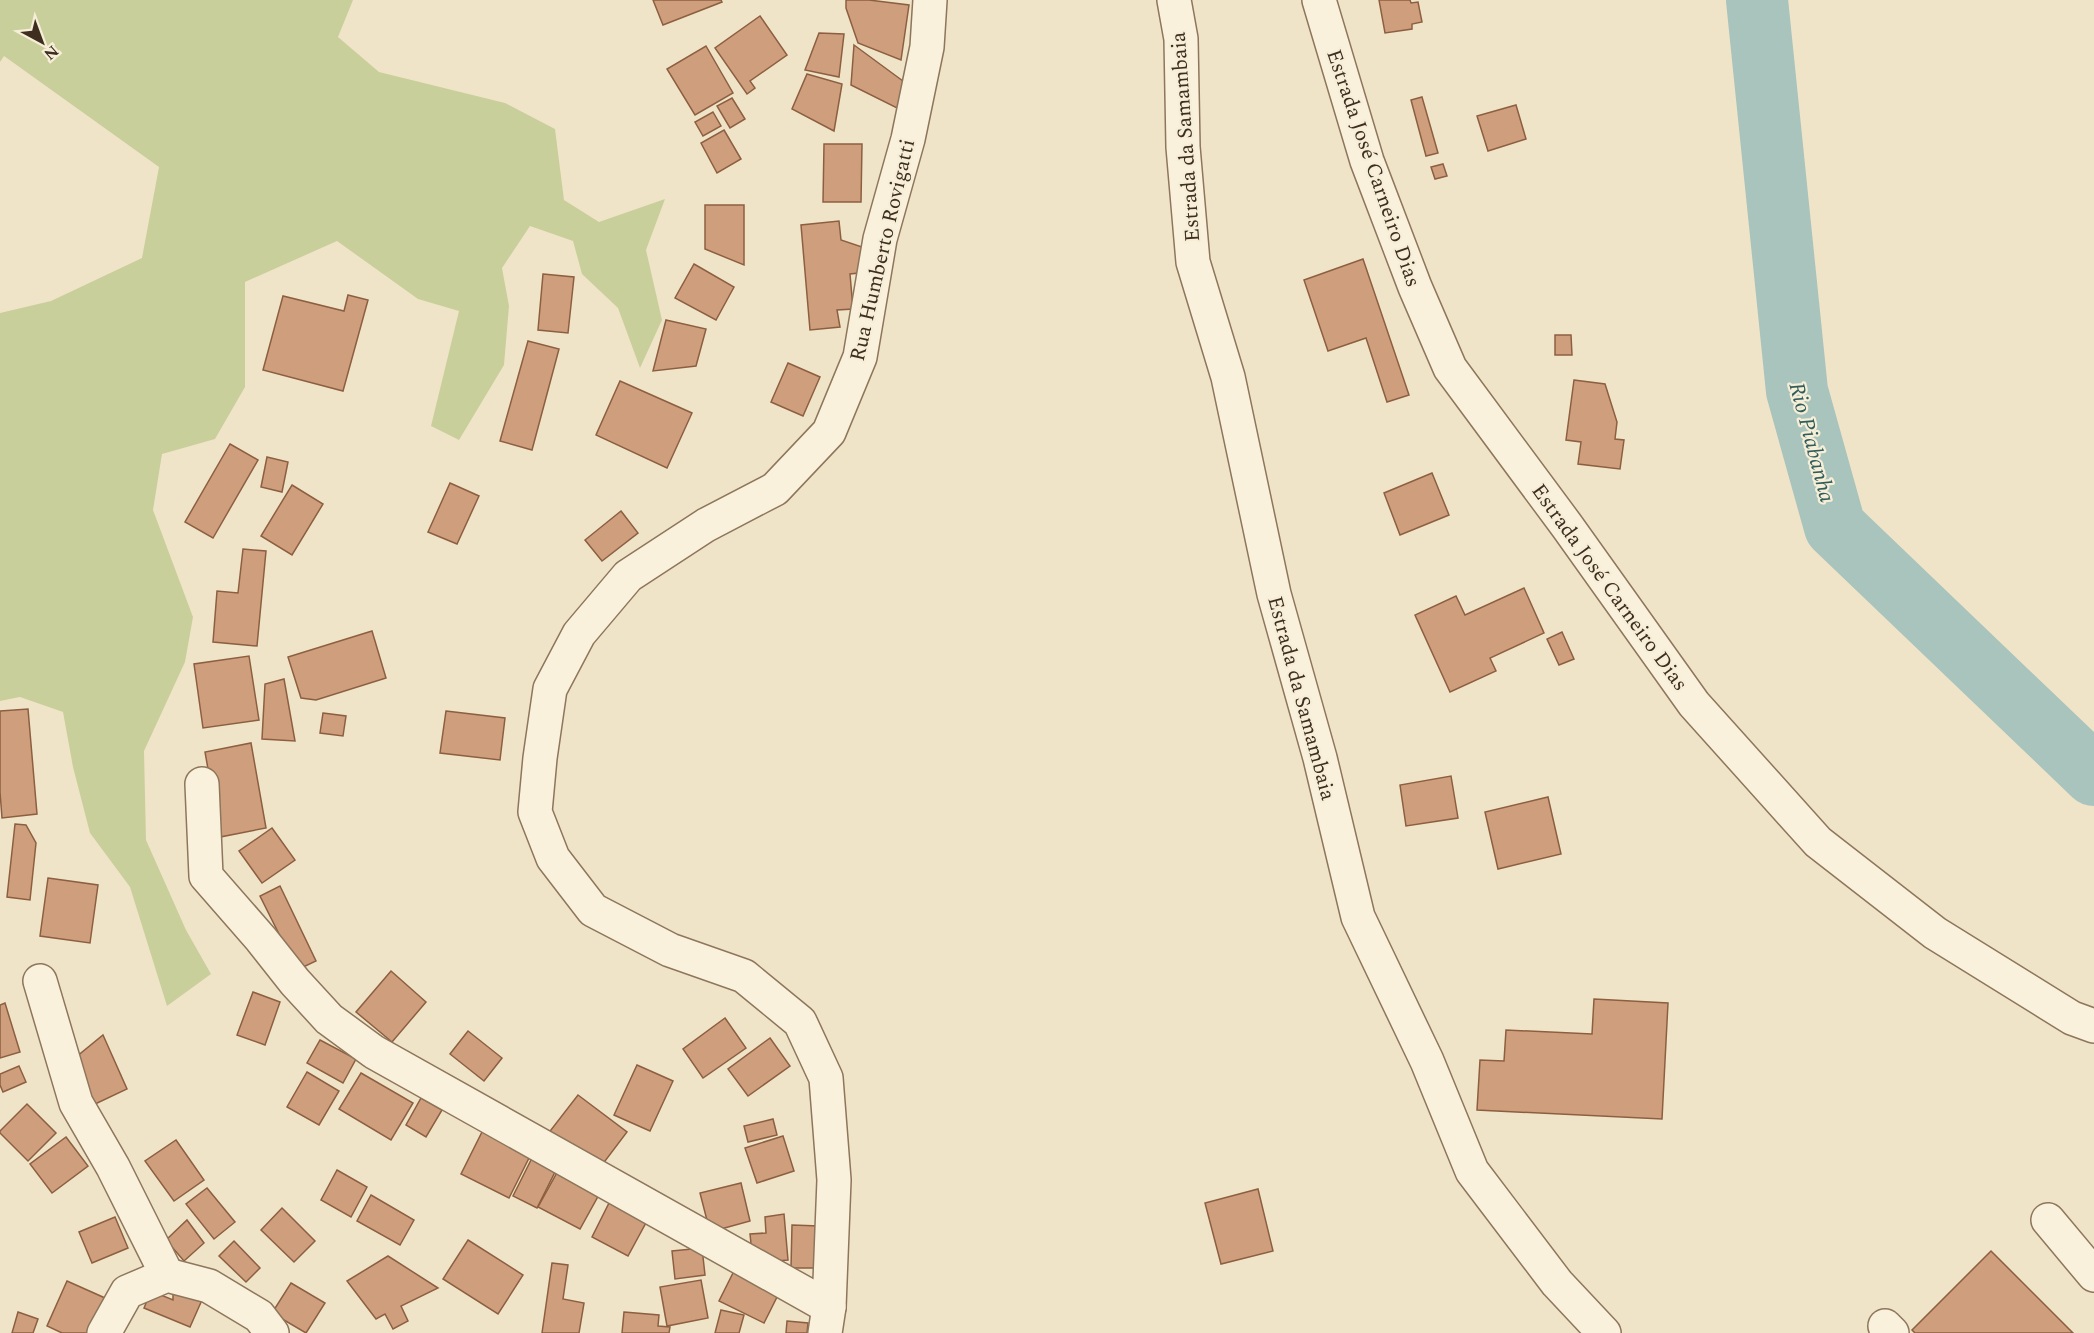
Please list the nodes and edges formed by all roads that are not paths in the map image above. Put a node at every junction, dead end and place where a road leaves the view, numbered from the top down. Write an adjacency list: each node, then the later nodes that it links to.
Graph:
1 (930, 0): 10 (street, Rua Humberto Rovigatti)
2 (1173, 0): 13 (street, Estrada da Samambaia)
3 (1319, 0): 6 (street, Estrada José Carneiro Dias)
4 (202, 784): 10 (street)
5 (40, 981): 8 (street)
6 (2094, 1026)
7 (2048, 1220): 9 (street)
8 (167, 1275): 11 (street); 12 (street)
9 (2094, 1275)
10 (827, 1320)
11 (104, 1333)
12 (272, 1333)
13 (1604, 1333)

